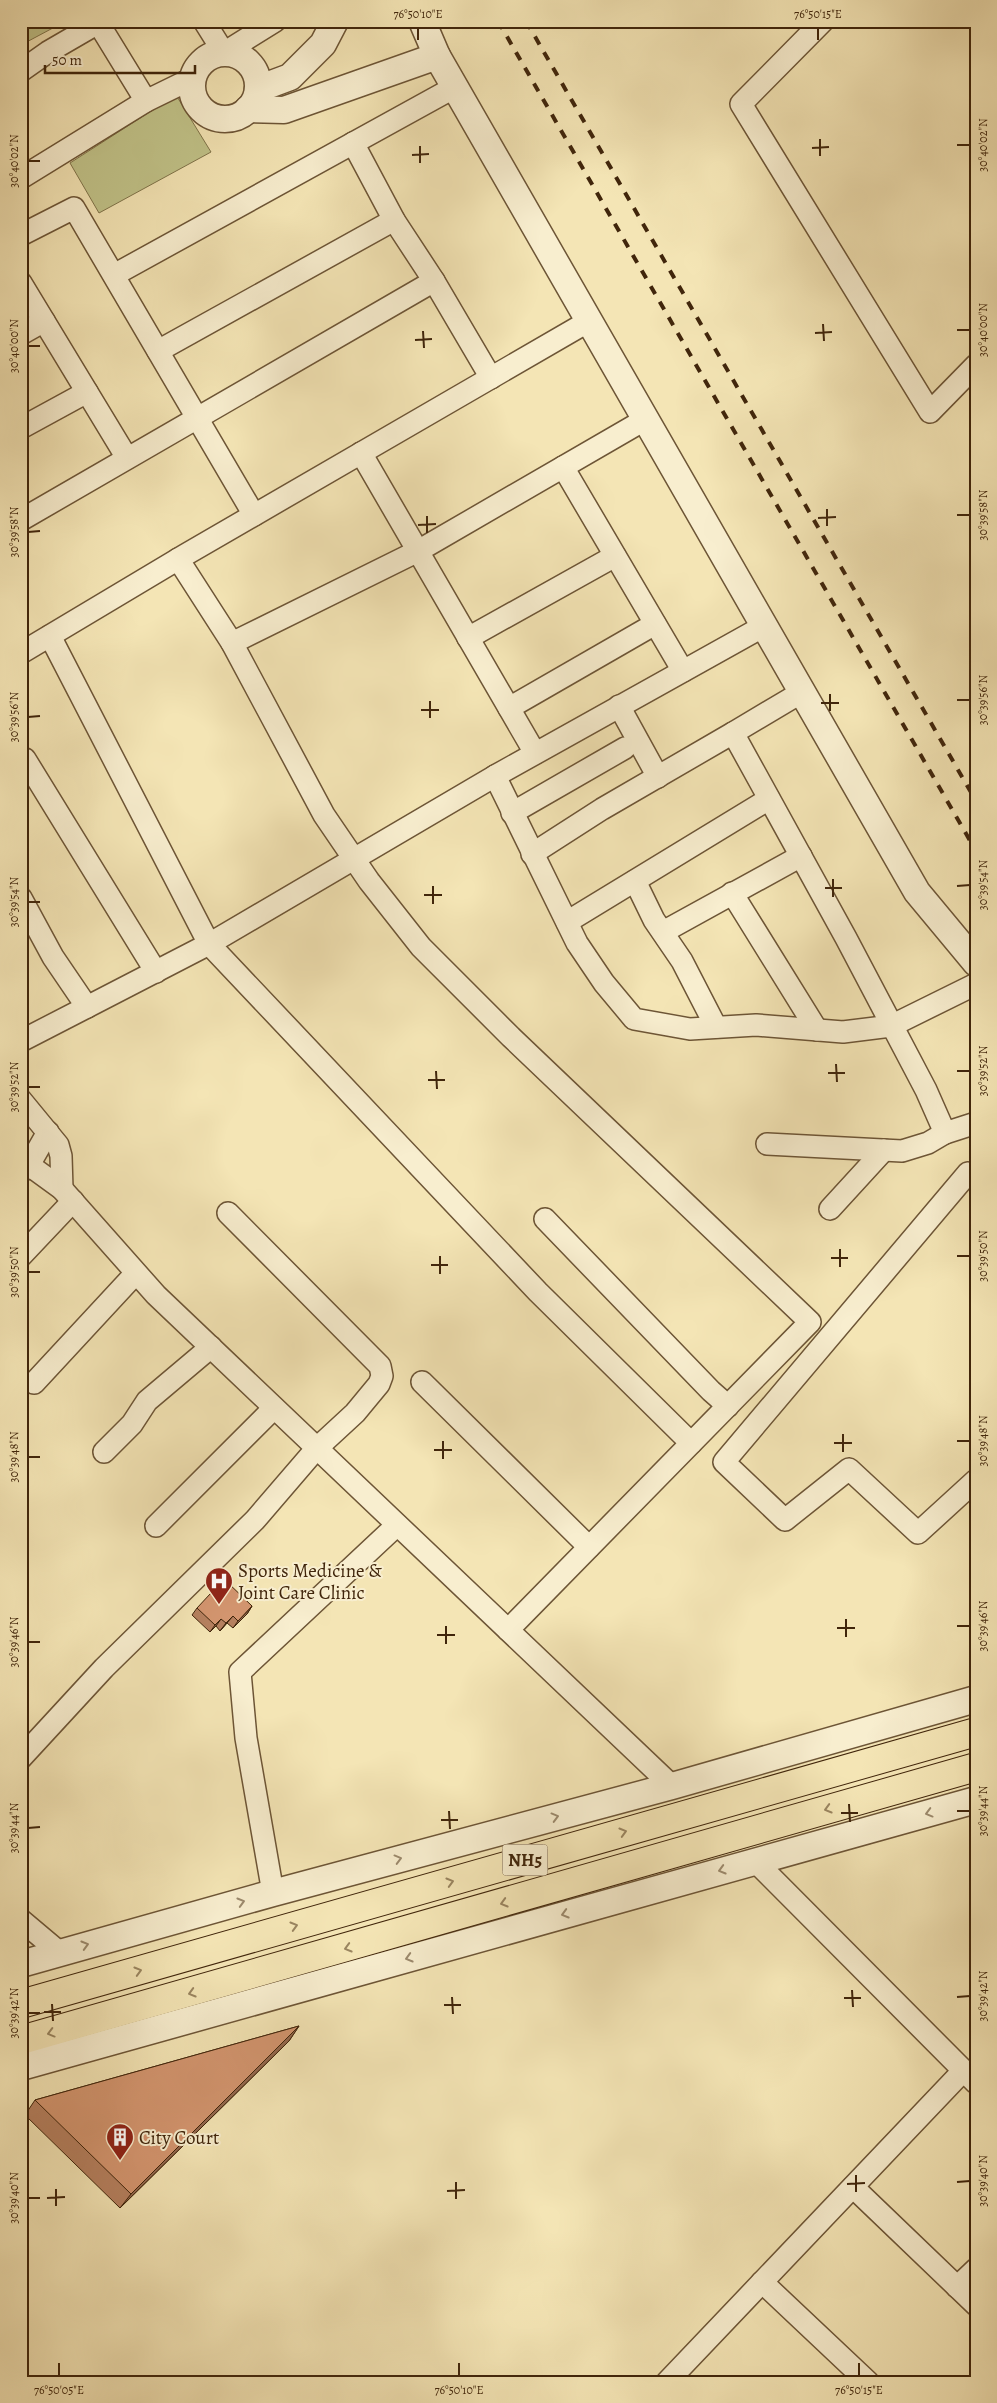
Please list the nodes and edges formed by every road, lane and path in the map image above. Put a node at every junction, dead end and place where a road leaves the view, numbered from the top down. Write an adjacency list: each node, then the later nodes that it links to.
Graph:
1 (204, 21): 7 (street)
2 (274, 21): 7 (street)
3 (335, 21): 12 (street)
4 (422, 21): 8 (street)
5 (823, 21): 25 (street)
6 (97, 22): 9 (street); 13 (street)
7 (224, 53): 10 (street); 12 (street)
8 (437, 56): 11 (street); 12 (street)
9 (22, 70)
10 (193, 78): 12 (street); 13 (street)
11 (455, 87): 14 (street); 21 (street)
12 (253, 99)
13 (146, 101): 15 (street)
14 (353, 143): 16 (street); 18 (street)
15 (21, 178)
16 (394, 220): 19 (street); 24 (street)
17 (21, 235): 18 (street)
18 (114, 276): 24 (street)
19 (434, 281): 26 (street); 28 (street)
20 (21, 283): 22 (street)
21 (589, 320): 26 (street); 29 (street)
22 (44, 321): 23 (street); 27 (street)
23 (21, 334)
24 (158, 351): 28 (street)
25 (976, 365)
26 (491, 378): 31 (street)
27 (87, 392): 30 (street); 32 (street)
28 (197, 417): 32 (street); 34 (street)
29 (646, 419): 33 (street); 40 (street)
30 (21, 428)
31 (361, 453): 34 (street); 36 (street)
32 (127, 458): 35 (street)
33 (563, 467): 36 (street); 37 (street)
34 (254, 515): 38 (street)
35 (21, 520)
36 (418, 552): 42 (street); 43 (street)
37 (614, 556): 39 (street); 42 (street)
38 (178, 559): 41 (street); 43 (street)
39 (655, 624): 45 (street); 48 (street)
40 (764, 626): 45 (street); 46 (street)
41 (50, 636): 44 (street); 65 (street)
42 (468, 638): 48 (street)
43 (232, 643): 59 (street)
44 (21, 653)
45 (683, 671): 47 (street)
46 (802, 692): 49 (street); 66 (street)
47 (620, 706): 51 (street); 54 (street)
48 (509, 708): 51 (street)
49 (733, 733): 54 (street); 55 (street)
50 (625, 748): 56 (street)
51 (535, 753): 53 (street)
52 (26, 759): 67 (street)
53 (494, 776): 56 (street); 59 (street)
54 (658, 777): 57 (street)
55 (769, 799): 58 (street); 60 (street)
56 (512, 813): 57 (street)
57 (532, 854): 63 (street)
58 (801, 856): 61 (street); 70 (street)
59 (353, 858): 65 (street); 91 (street)
60 (636, 881): 63 (street); 64 (street)
61 (732, 893): 64 (street); 72 (street)
62 (21, 898): 69 (street)
63 (566, 922): 71 (street)
64 (663, 932): 71 (street)
65 (209, 944): 67 (street); 93 (street)
66 (976, 963)
67 (156, 972): 69 (street)
68 (976, 984): 70 (street)
69 (87, 1007): 73 (street)
70 (891, 1026): 72 (street); 77 (street)
71 (716, 1027): 72 (street)
72 (817, 1030)
73 (21, 1041)
74 (21, 1100): 76 (street)
75 (976, 1123): 77 (street)
76 (48, 1132): 80 (street); 82 (street)
77 (945, 1133): 79 (street)
78 (767, 1144): 79 (street)
79 (884, 1150): 83 (street)
80 (25, 1168): 82 (street)
81 (976, 1180): 96 (street)
82 (68, 1195): 86 (street); 87 (street)
83 (830, 1210)
84 (228, 1213): 94 (street)
85 (545, 1219): 91 (street)
86 (21, 1256)
87 (135, 1274): 88 (street); 90 (street)
88 (211, 1347): 92 (street); 95 (street)
89 (422, 1382): 99 (street)
90 (34, 1383)
91 (728, 1406): 93 (street)
92 (274, 1408): 94 (street); 98 (street)
93 (691, 1443): 99 (street)
94 (316, 1449): 97 (street); 103 (street)
95 (104, 1452)
96 (976, 1480)
97 (397, 1525): 100 (street); 108 (street)
98 (156, 1526)
99 (590, 1547): 100 (street)
100 (508, 1630): 105 (street)
101 (976, 1699): 105 (street)
102 (976, 1732): 112 (highway, NH5, one-way to 102)
103 (21, 1758)
104 (976, 1767): 113 (highway, NH5, one-way to 113)
105 (672, 1786): 108 (street, one-way to 105)
106 (976, 1800): 107 (street, one-way to 107)
107 (756, 1861): 114 (street, one-way to 114); 115 (street)
108 (274, 1893): 110 (street, one-way to 108)
109 (21, 1920): 110 (street)
110 (59, 1952): 111 (street)
111 (21, 1964)
112 (21, 2004)
113 (21, 2040)
114 (21, 2067)
115 (970, 2077): 116 (street)
116 (853, 2186): 118 (street); 119 (street)
117 (976, 2269): 119 (street)
118 (762, 2282): 121 (street); 122 (street)
119 (957, 2287): 120 (street)
120 (976, 2305)
121 (667, 2382)
122 (868, 2382)

